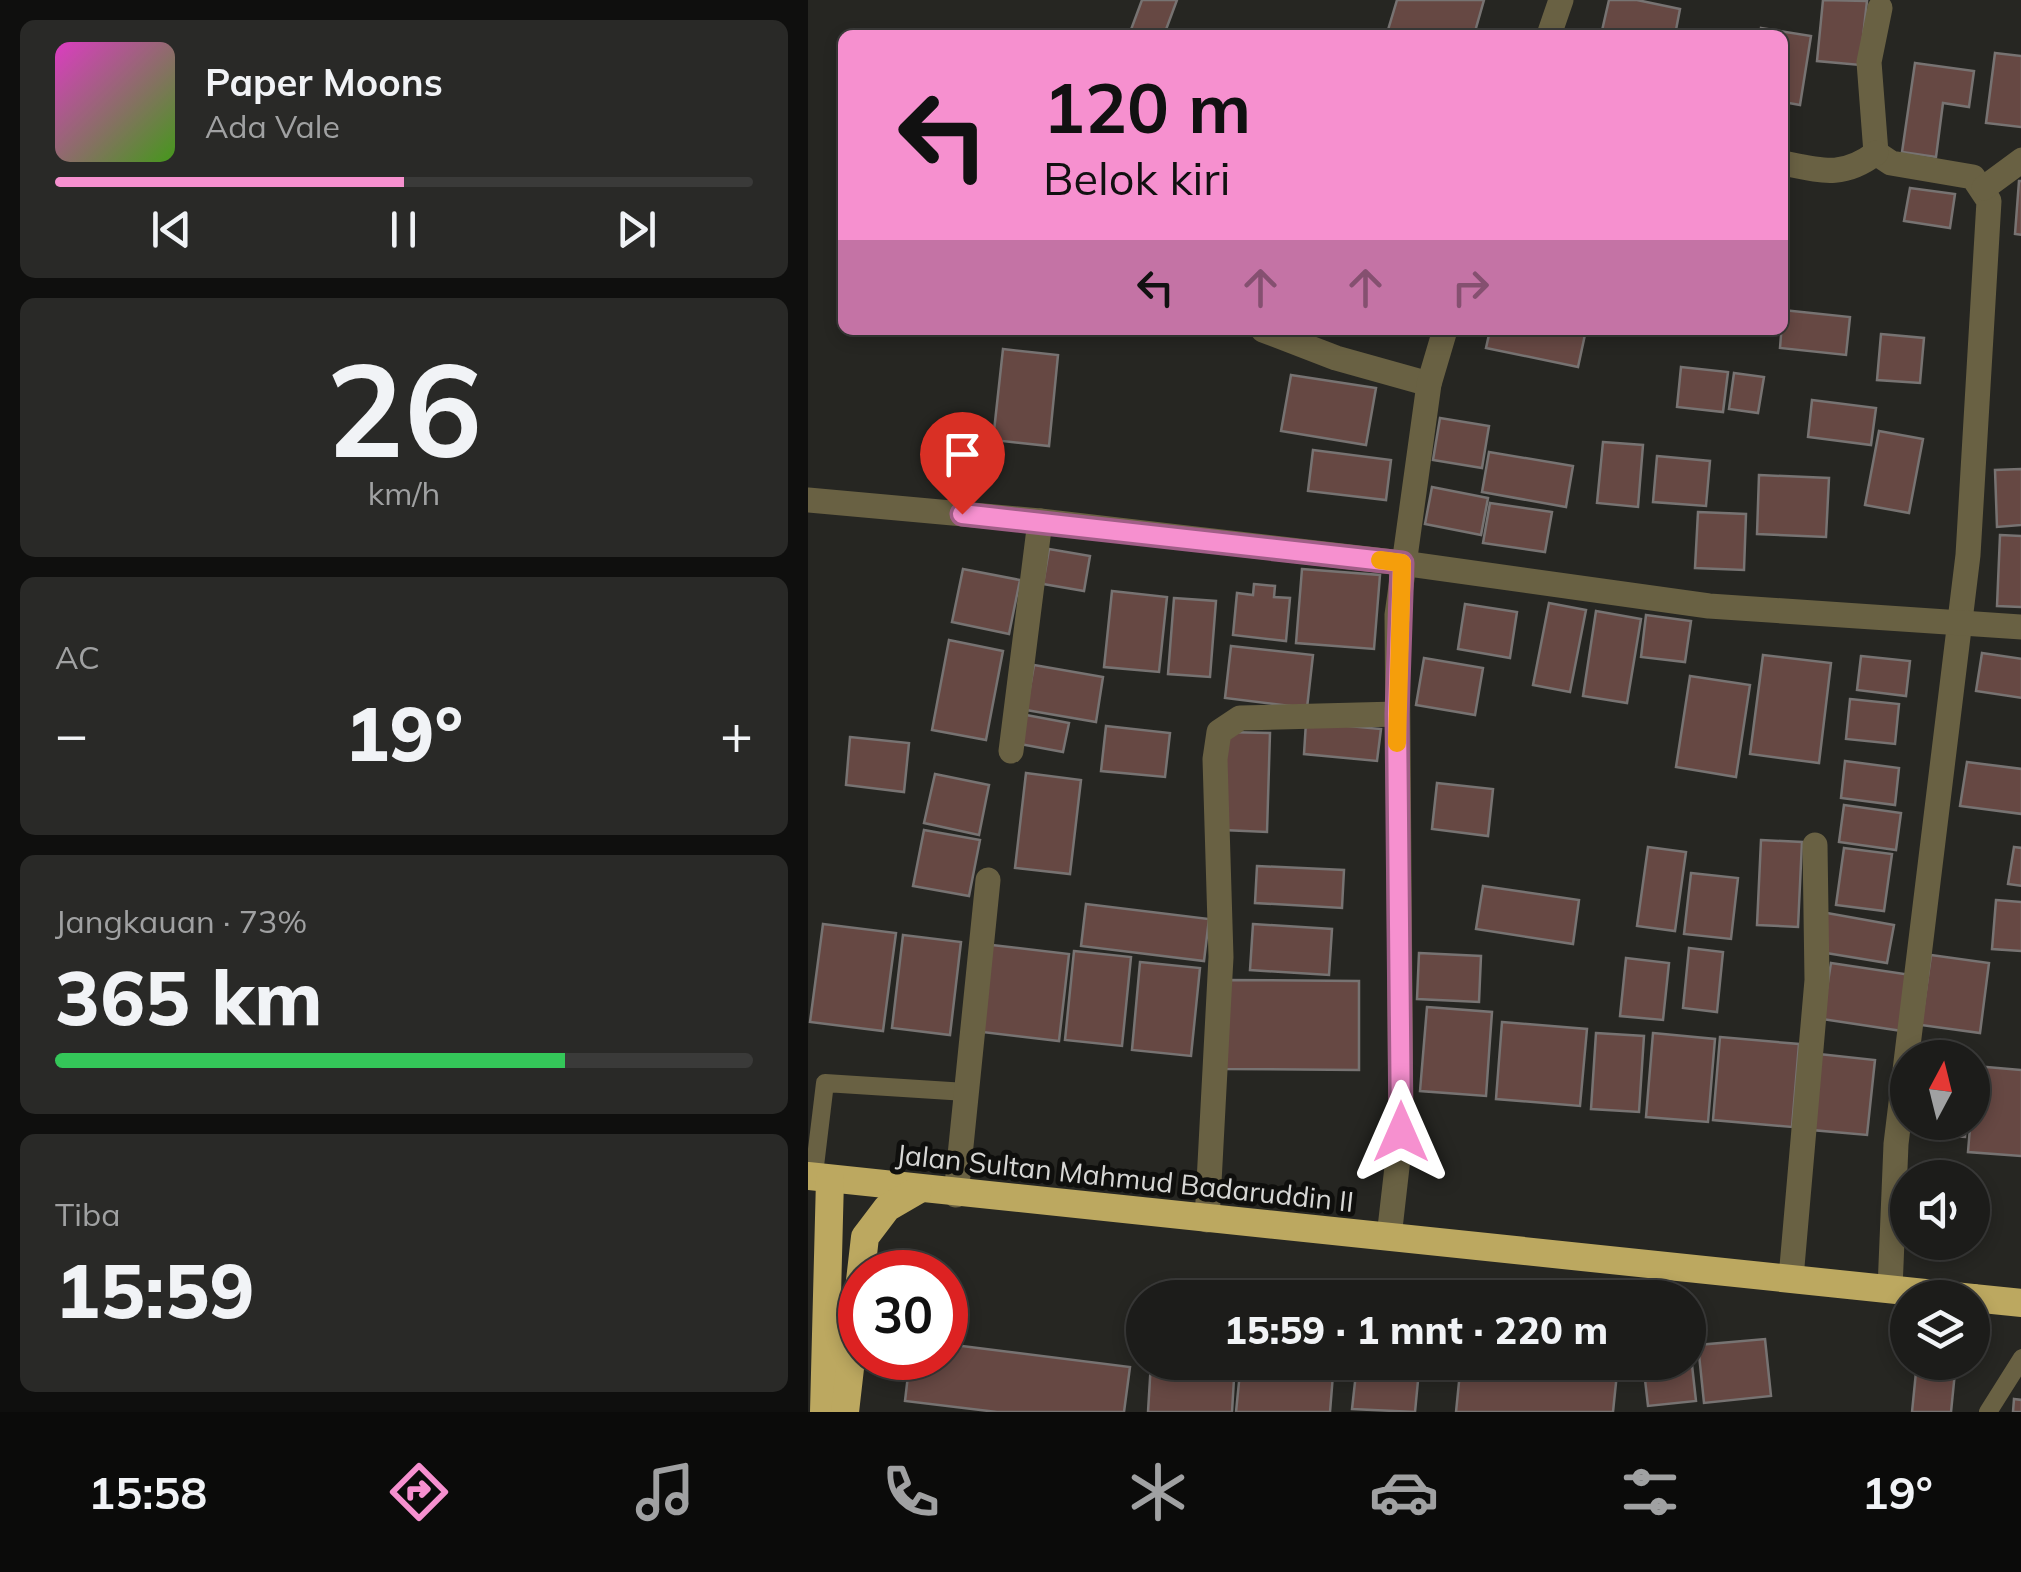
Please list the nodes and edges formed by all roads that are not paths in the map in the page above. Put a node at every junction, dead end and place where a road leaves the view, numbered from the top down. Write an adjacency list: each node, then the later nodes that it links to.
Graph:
1 (1561, 0): 3 (street)
2 (1880, 8): 4 (street)
3 (1551, 30)
4 (1876, 153): 6 (street); 7 (street)
5 (2022, 160): 7 (street)
6 (1788, 164)
7 (1984, 188): 14 (street)
8 (1276, 335): 10 (street)
9 (1444, 335): 10 (street)
10 (1429, 384): 13 (street)
11 (808, 500): 12 (street)
12 (1040, 521): 13 (street); 17 (street)
13 (1402, 563): 14 (street); 16 (street)
14 (1960, 622): 15 (street); 28 (street)
15 (2022, 627)
16 (1397, 714): 25 (street); 26 (street)
17 (1011, 751)
18 (1815, 845): 27 (street)
19 (988, 880): 21 (street)
20 (817, 1082): 21 (lane); 22 (lane)
21 (966, 1092): 24 (street)
22 (815, 1171): 23 (highway, Jalan Sultan Mahmud Badaruddin II); 33 (highway)
23 (918, 1190): 24 (highway, Jalan Sultan Mahmud Badaruddin II); 34 (highway)
24 (956, 1195): 25 (highway, Jalan Sultan Mahmud Badaruddin II)
25 (1207, 1220): 26 (highway, Jalan Sultan Mahmud Badaruddin II)
26 (1388, 1238): 27 (highway, Jalan Sultan Mahmud Badaruddin II)
27 (1791, 1278): 29 (highway, Jalan Sultan Mahmud Badaruddin II)
28 (1890, 1280)
29 (1890, 1288)
30 (1990, 1300): 31 (highway, Jalan Sultan Mahmud Badaruddin II)
31 (2022, 1303)
32 (2022, 1358): 35 (lane)
33 (824, 1412)
34 (845, 1412)
35 (1988, 1412)

